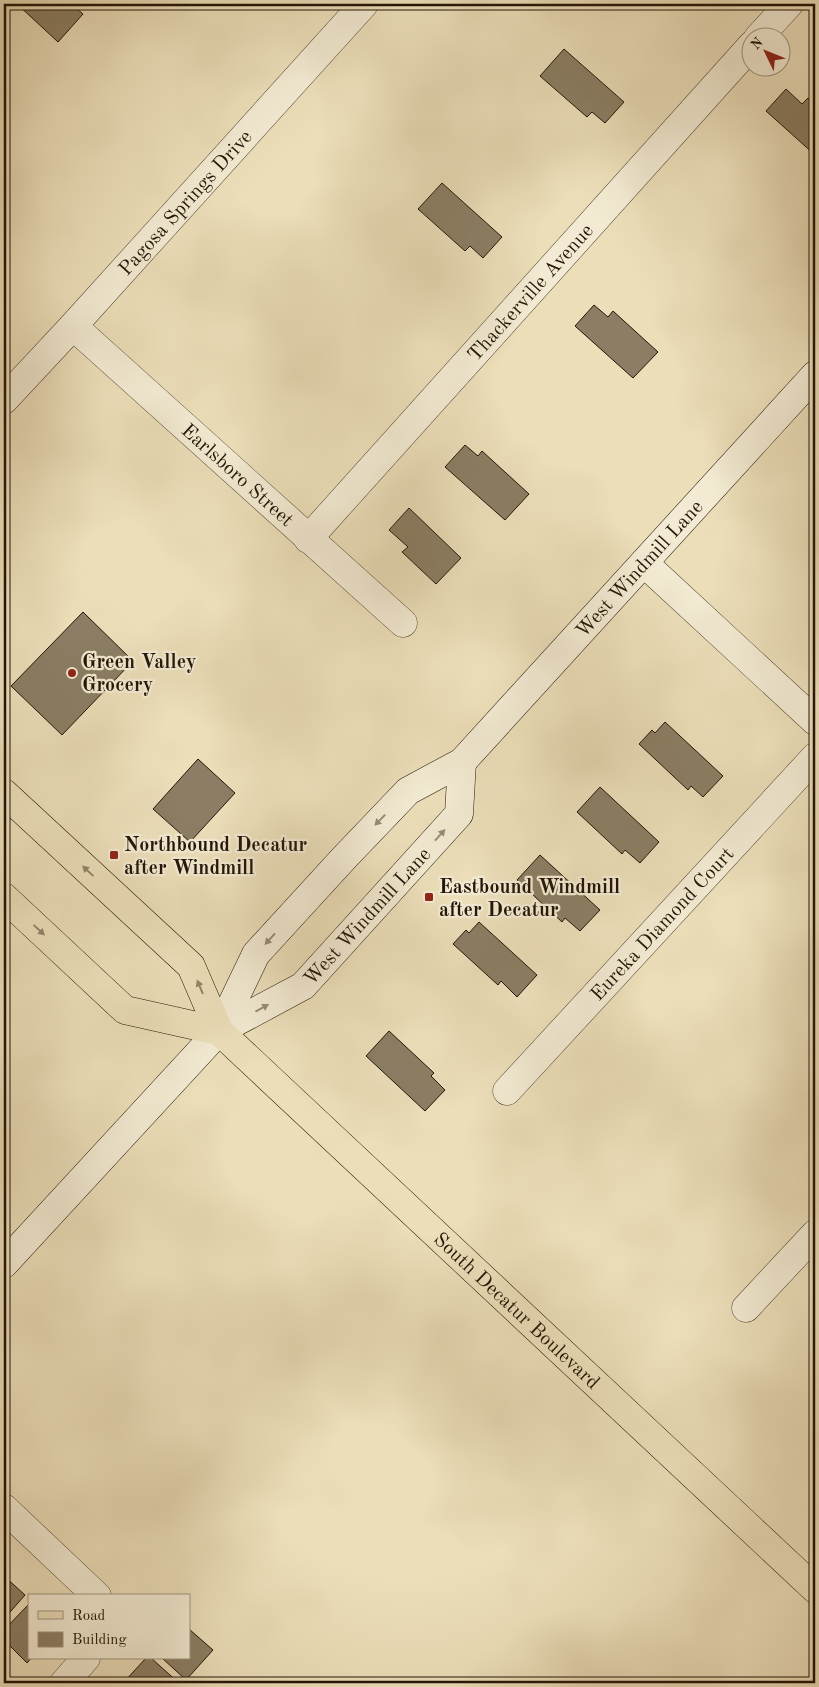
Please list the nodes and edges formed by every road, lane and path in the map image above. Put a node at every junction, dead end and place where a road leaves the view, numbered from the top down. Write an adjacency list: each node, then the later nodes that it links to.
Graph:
1 (364, 4): 5 (street, Pagosa Springs Drive)
2 (789, 4): 3 (street)
3 (767, 28)
4 (742, 56): 8 (street, Thackerville Avenue)
5 (73, 326): 7 (street, Pagosa Springs Drive); 8 (street, Earlsboro Street)
6 (815, 376): 9 (street, West Windmill Lane)
7 (4, 400)
8 (308, 539): 10 (street, Earlsboro Street)
9 (644, 563): 11 (street); 13 (street, West Windmill Lane)
10 (403, 623)
11 (815, 721)
12 (815, 757): 17 (street, Eureka Diamond Court)
13 (462, 762): 16 (street, West Windmill Lane, one-way to 16); 16 (street, West Windmill Lane, one-way to 13)
14 (4, 793): 16 (main road, South Decatur Boulevard, one-way to 14)
15 (4, 897): 16 (main road, one-way to 16)
16 (219, 1031): 19 (street, West Windmill Lane); 22 (main road, South Decatur Boulevard)
17 (507, 1091)
18 (815, 1234): 20 (street)
19 (4, 1264)
20 (746, 1308)
21 (4, 1508): 23 (street)
22 (812, 1578)
23 (95, 1594)
24 (84, 1660): 25 (street)
25 (64, 1683)

